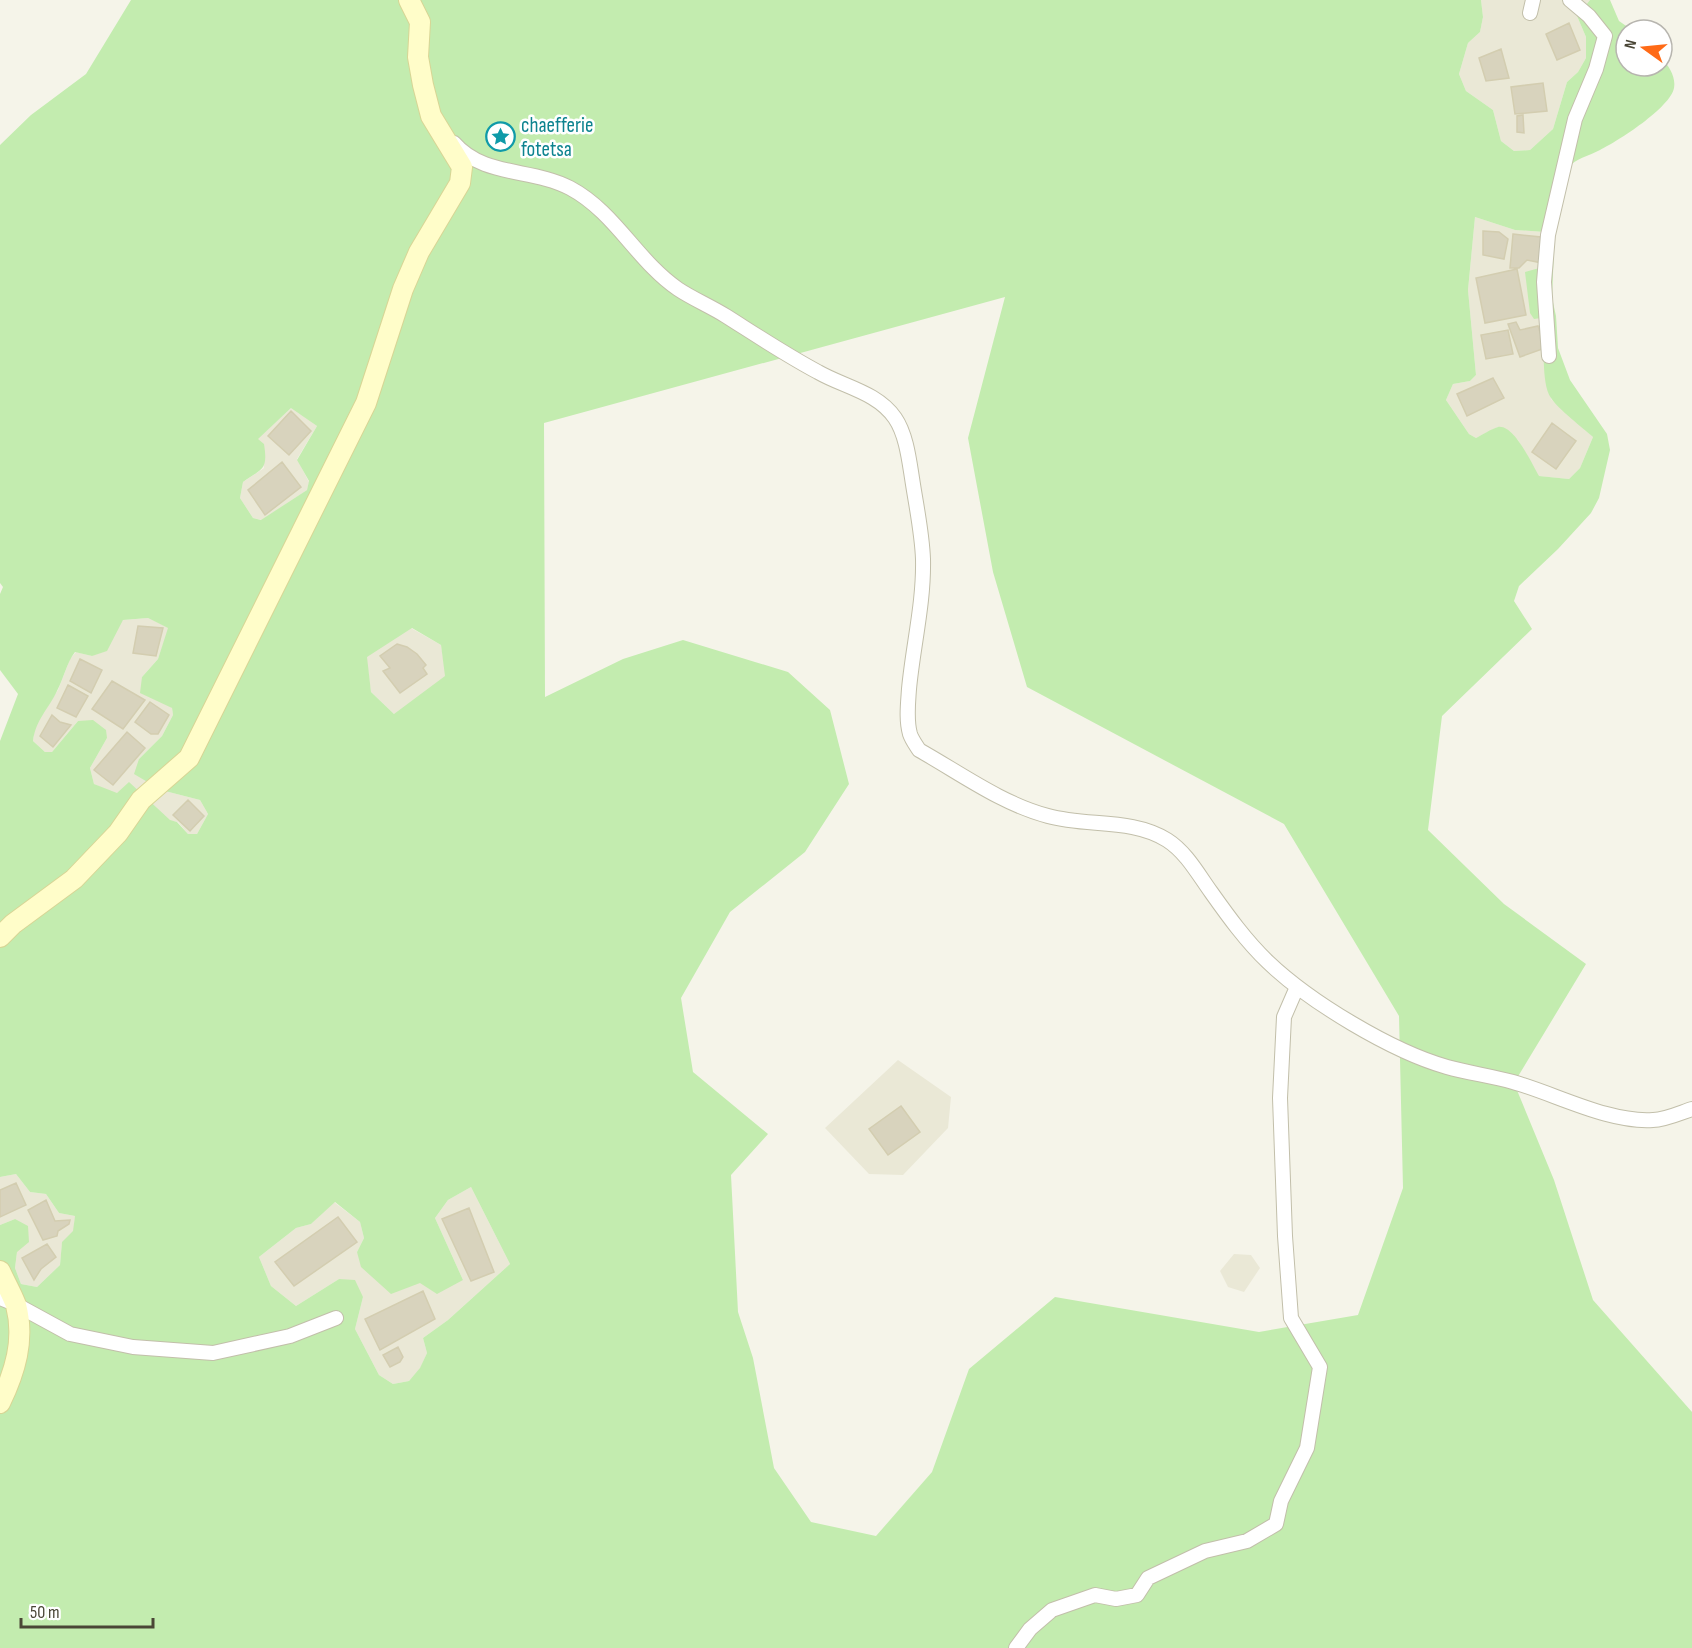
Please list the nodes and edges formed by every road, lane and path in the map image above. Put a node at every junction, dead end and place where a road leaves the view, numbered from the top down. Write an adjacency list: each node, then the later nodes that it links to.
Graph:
1 (1570, 0): 4 (street)
2 (407, 1): 3 (street)
3 (431, 116): 5 (street); 6 (street)
4 (1549, 356)
5 (0, 937)
6 (1297, 987): 7 (street); 12 (street)
7 (1692, 1109)
8 (0, 1271): 9 (street)
9 (8, 1301): 10 (street); 11 (street)
10 (336, 1318)
11 (0, 1404)
12 (1016, 1648)

